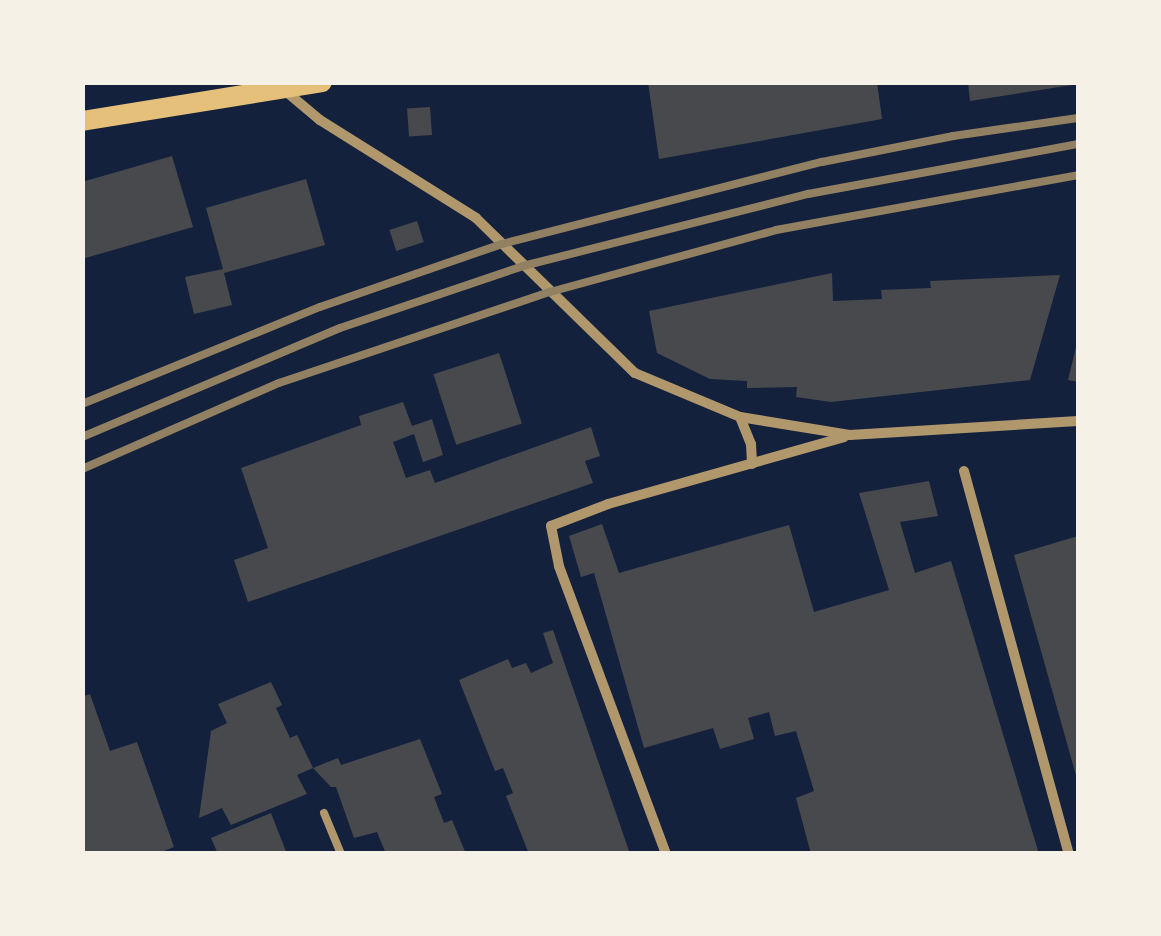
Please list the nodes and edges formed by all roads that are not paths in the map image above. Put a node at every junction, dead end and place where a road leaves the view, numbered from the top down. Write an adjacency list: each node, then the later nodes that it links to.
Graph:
1 (322, 82): 2 (main road)
2 (283, 89): 3 (main road); 4 (street)
3 (82, 121)
4 (740, 417): 6 (street); 7 (street)
5 (1078, 421): 6 (street)
6 (850, 435): 7 (street)
7 (752, 464): 11 (street)
8 (964, 471): 12 (street)
9 (324, 814): 10 (lane)
10 (341, 854)
11 (666, 854)
12 (1069, 854)

